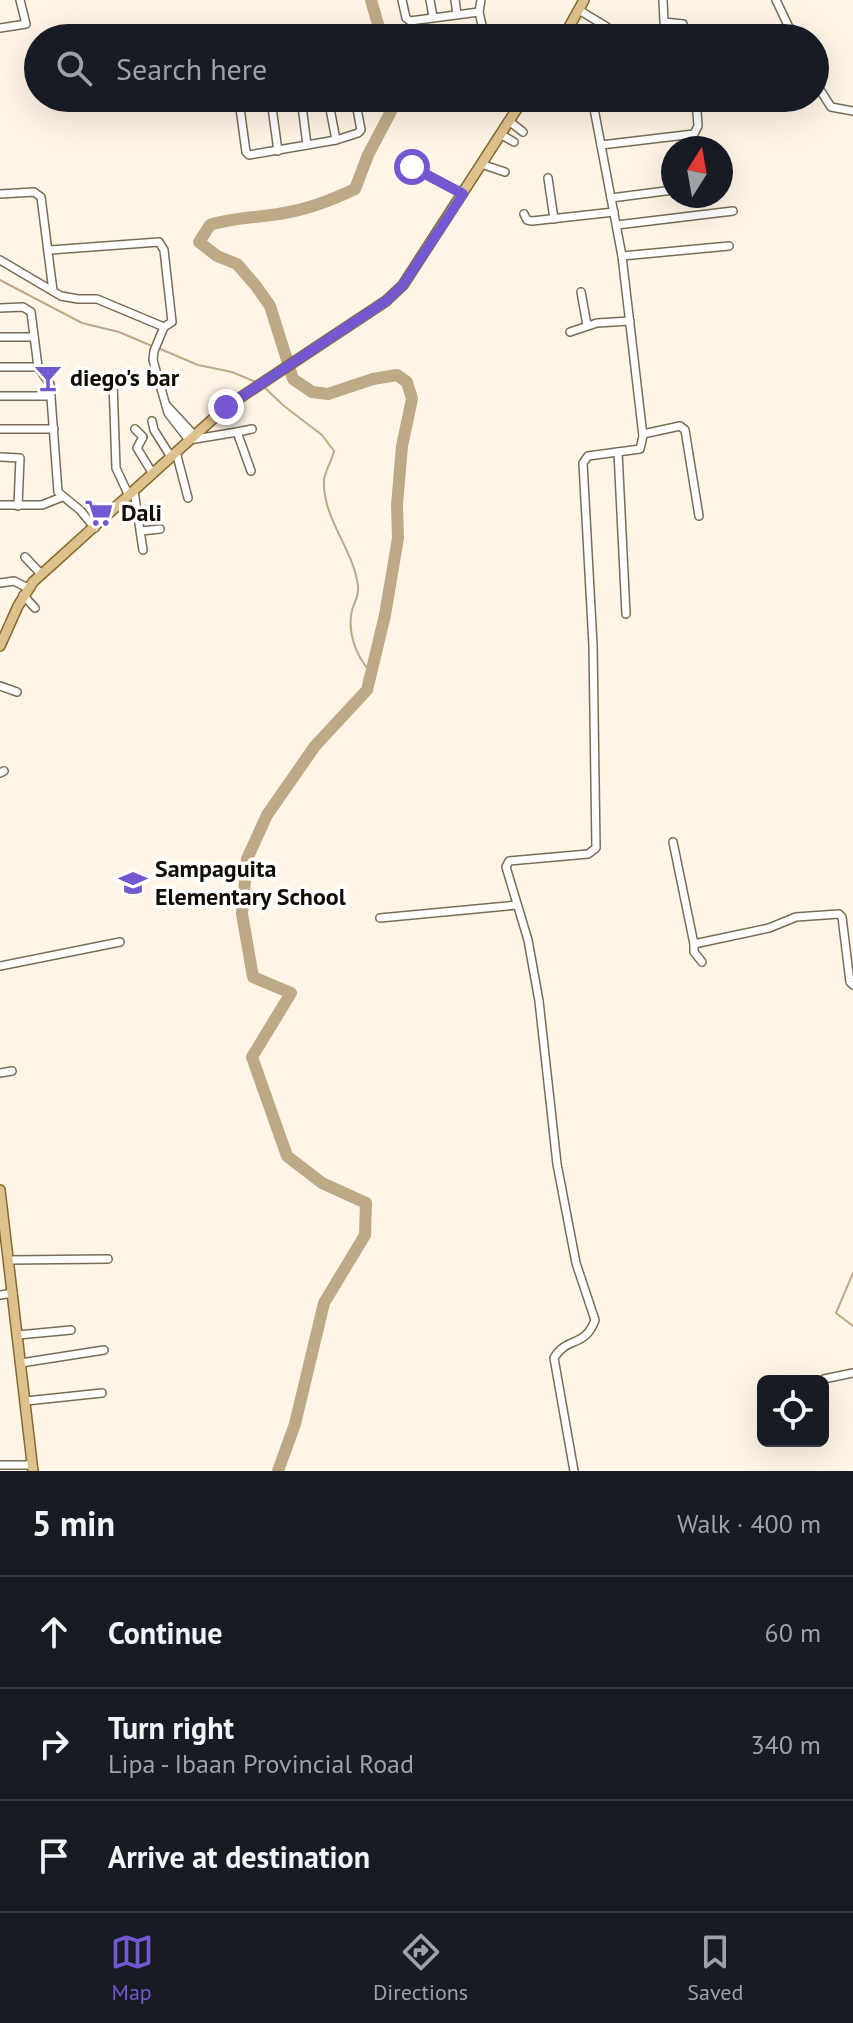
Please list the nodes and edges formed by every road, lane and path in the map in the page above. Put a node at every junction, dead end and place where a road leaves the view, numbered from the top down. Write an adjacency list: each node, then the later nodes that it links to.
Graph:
1 (20, 0): 14 (street)
2 (402, 0): 12 (street)
3 (430, 0): 12 (street)
4 (455, 0): 11 (street)
5 (481, 0): 10 (street)
6 (584, 0): 9 (main road)
7 (663, 0): 18 (street)
8 (776, 0): 19 (street)
9 (579, 10): 16 (main road); 17 (street)
10 (479, 12): 11 (street); 15 (street)
11 (457, 14): 12 (street)
12 (433, 17)
13 (24, 24): 20 (street)
14 (26, 24)
15 (482, 24)
16 (572, 24)
17 (602, 24)
18 (683, 24)
19 (787, 24)
20 (0, 28)
21 (829, 104): 22 (street)
22 (853, 111)
23 (241, 112): 38 (street)
24 (273, 112): 38 (street)
25 (303, 112): 36 (street)
26 (331, 112): 34 (street)
27 (358, 112): 34 (street)
28 (515, 112): 31 (main road)
29 (595, 112): 37 (street)
30 (697, 112): 37 (street)
31 (509, 121): 32 (street); 33 (main road)
32 (523, 132)
33 (500, 134): 35 (street); 39 (main road)
34 (336, 140): 36 (street)
35 (514, 142)
36 (307, 145): 38 (street)
37 (601, 145): 46 (street)
38 (278, 151)
39 (481, 164): 41 (street); 45 (main road)
40 (412, 167): 45 (street)
41 (505, 172)
42 (548, 178): 50 (street)
43 (661, 192): 46 (street)
44 (0, 194): 53 (street)
45 (463, 194): 77 (main road)
46 (611, 198): 48 (street)
47 (733, 211): 51 (street)
48 (614, 212): 50 (street); 51 (street)
49 (524, 214): 50 (street)
50 (554, 219)
51 (617, 225): 54 (street)
52 (729, 246): 54 (street)
53 (50, 250): 56 (street); 61 (street)
54 (622, 256): 59 (street)
55 (0, 260): 56 (street)
56 (53, 291): 61 (street)
57 (581, 292): 60 (street)
58 (0, 308): 64 (street)
59 (630, 321): 60 (street); 76 (street)
60 (587, 325): 62 (street)
61 (164, 327): 77 (street)
62 (570, 332)
63 (0, 337): 64 (street)
64 (34, 337): 66 (street)
65 (0, 367): 66 (street)
66 (38, 367): 69 (street)
67 (113, 382): 85 (street)
68 (0, 396): 69 (street)
69 (51, 396): 72 (street)
70 (152, 421): 79 (street)
71 (0, 429): 72 (street)
72 (54, 429): 86 (street)
73 (135, 429): 84 (street)
74 (252, 429): 75 (street)
75 (237, 432): 77 (street); 83 (street)
76 (643, 434): 78 (street); 90 (street)
77 (191, 438): 79 (main road)
78 (618, 452): 100 (street); 105 (street)
79 (174, 454): 84 (main road); 87 (street)
80 (0, 457): 81 (street)
81 (20, 458): 82 (street); 89 (street)
82 (30, 458)
83 (251, 471)
84 (153, 474): 85 (main road)
85 (131, 494): 91 (main road); 93 (street)
86 (62, 497): 89 (street); 91 (street)
87 (188, 498)
88 (0, 505): 89 (street)
89 (18, 506)
90 (699, 516)
91 (95, 528): 96 (main road)
92 (160, 529): 93 (street)
93 (141, 531): 94 (street)
94 (143, 550)
95 (25, 557): 96 (street)
96 (41, 574): 98 (main road)
97 (0, 583): 98 (street)
98 (26, 592): 99 (street); 101 (main road)
99 (35, 608)
100 (626, 614)
101 (0, 646)
102 (0, 686): 103 (street)
103 (17, 692)
104 (673, 842): 108 (street)
105 (517, 905): 106 (street); 129 (street)
106 (380, 918)
107 (120, 942): 110 (street)
108 (694, 944): 109 (street); 111 (street)
109 (702, 962)
110 (0, 966)
111 (853, 985)
112 (12, 1071): 113 (street)
113 (0, 1073)
114 (0, 1190): 116 (main road)
115 (108, 1259): 116 (street)
116 (9, 1260): 117 (main road)
117 (13, 1293): 118 (street); 120 (main road)
118 (0, 1295)
119 (71, 1330): 120 (street)
120 (18, 1335): 122 (main road)
121 (104, 1350): 122 (street)
122 (21, 1363): 126 (main road)
123 (853, 1373): 124 (street)
124 (829, 1378)
125 (102, 1393): 126 (street)
126 (26, 1401): 128 (main road)
127 (0, 1465): 128 (street)
128 (32, 1468)
129 (574, 1471)

